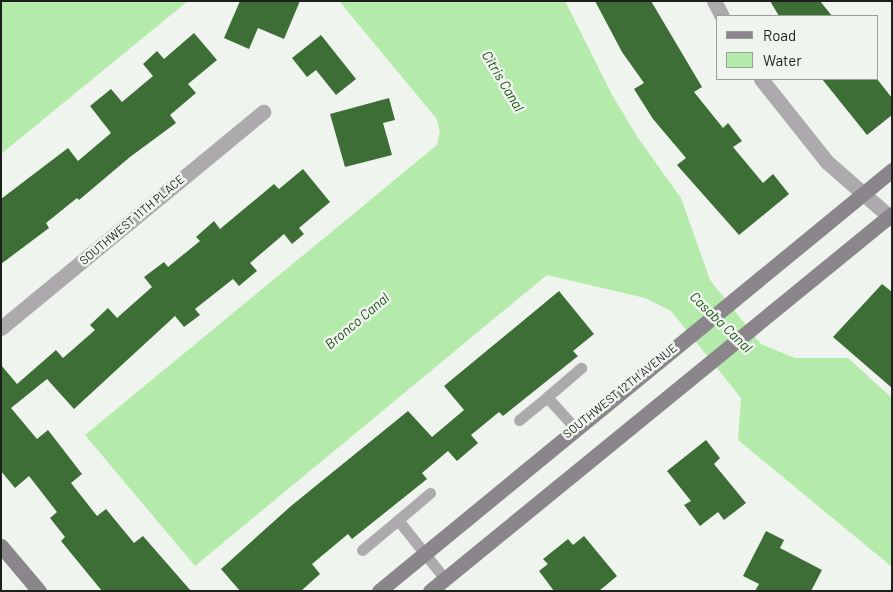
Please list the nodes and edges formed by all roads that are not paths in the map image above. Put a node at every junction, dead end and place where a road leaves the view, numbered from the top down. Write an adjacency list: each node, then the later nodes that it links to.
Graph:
1 (714, 1): 2 (street)
2 (721, 15)
3 (762, 80): 6 (street)
4 (263, 112): 8 (street, SOUTHWEST 11TH PLACE)
5 (892, 170): 6 (street, SOUTHWEST 12TH AVENUE)
6 (863, 194): 7 (street); 12 (street, SOUTHWEST 12TH AVENUE)
7 (891, 217): 18 (street)
8 (1, 328)
9 (581, 368): 10 (lane)
10 (548, 396): 11 (lane); 12 (lane)
11 (519, 420)
12 (574, 428): 17 (street, SOUTHWEST 12TH AVENUE)
13 (430, 493): 14 (lane)
14 (398, 520): 16 (lane); 17 (lane)
15 (1, 546): 19 (street)
16 (362, 550)
17 (424, 553): 18 (lane); 20 (street, SOUTHWEST 12TH AVENUE)
18 (445, 579): 21 (street)
19 (39, 591)
20 (379, 591)
21 (430, 591)

